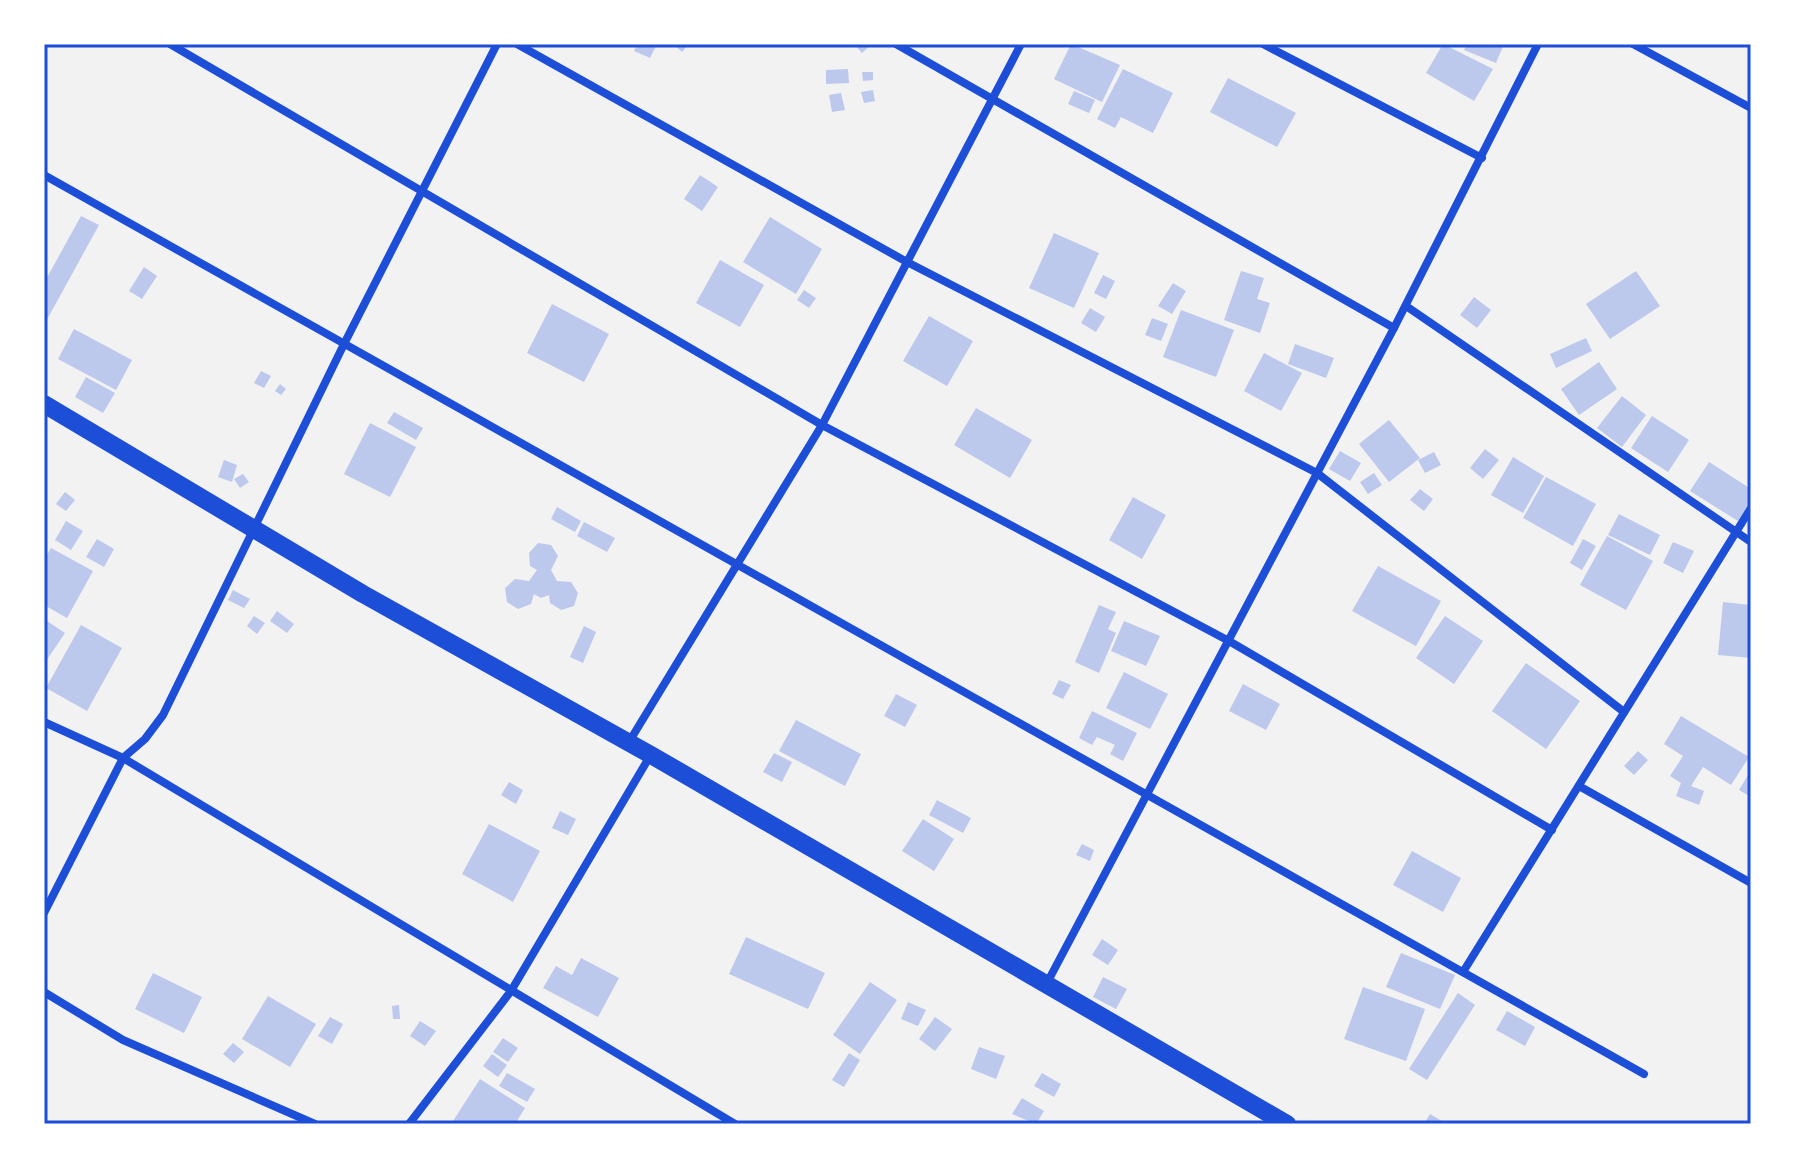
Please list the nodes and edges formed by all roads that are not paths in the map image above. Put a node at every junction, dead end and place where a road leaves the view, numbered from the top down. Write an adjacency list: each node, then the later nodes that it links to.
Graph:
1 (170, 44): 13 (street)
2 (497, 44): 13 (street)
3 (517, 44): 14 (street)
4 (896, 44): 9 (street)
5 (1021, 44): 9 (street)
6 (1263, 44): 11 (street)
7 (1538, 44): 11 (street)
8 (1633, 44): 10 (street)
9 (993, 98): 14 (street); 16 (street)
10 (1751, 108)
11 (1482, 158): 15 (street)
12 (44, 175): 17 (street)
13 (423, 192): 17 (street); 19 (street)
14 (907, 262): 19 (street); 20 (street)
15 (1406, 306): 16 (street); 23 (street)
16 (1394, 328): 20 (street)
17 (344, 344): 22 (street); 25 (street)
18 (44, 404): 22 (highway)
19 (822, 425): 25 (street); 26 (street)
20 (1317, 473): 26 (street); 27 (street)
21 (1751, 508): 23 (street)
22 (256, 529): 29 (highway); 31 (street)
23 (1735, 530): 24 (street); 27 (street)
24 (1751, 542)
25 (737, 566): 29 (street); 33 (street)
26 (1229, 641): 33 (street); 34 (street)
27 (1624, 712): 32 (street)
28 (44, 722): 31 (street)
29 (629, 743): 30 (highway)
30 (651, 755): 38 (highway); 39 (street)
31 (123, 758): 36 (street); 39 (street)
32 (1579, 786): 34 (street); 35 (street)
33 (1148, 794): 37 (street); 38 (street)
34 (1552, 830): 37 (street)
35 (1751, 883)
36 (44, 913)
37 (1463, 972): 41 (street)
38 (1047, 983): 45 (highway)
39 (511, 991): 43 (street); 44 (street)
40 (44, 992): 42 (street)
41 (1644, 1074)
42 (315, 1124)
43 (409, 1124)
44 (735, 1124)
45 (1287, 1124)

